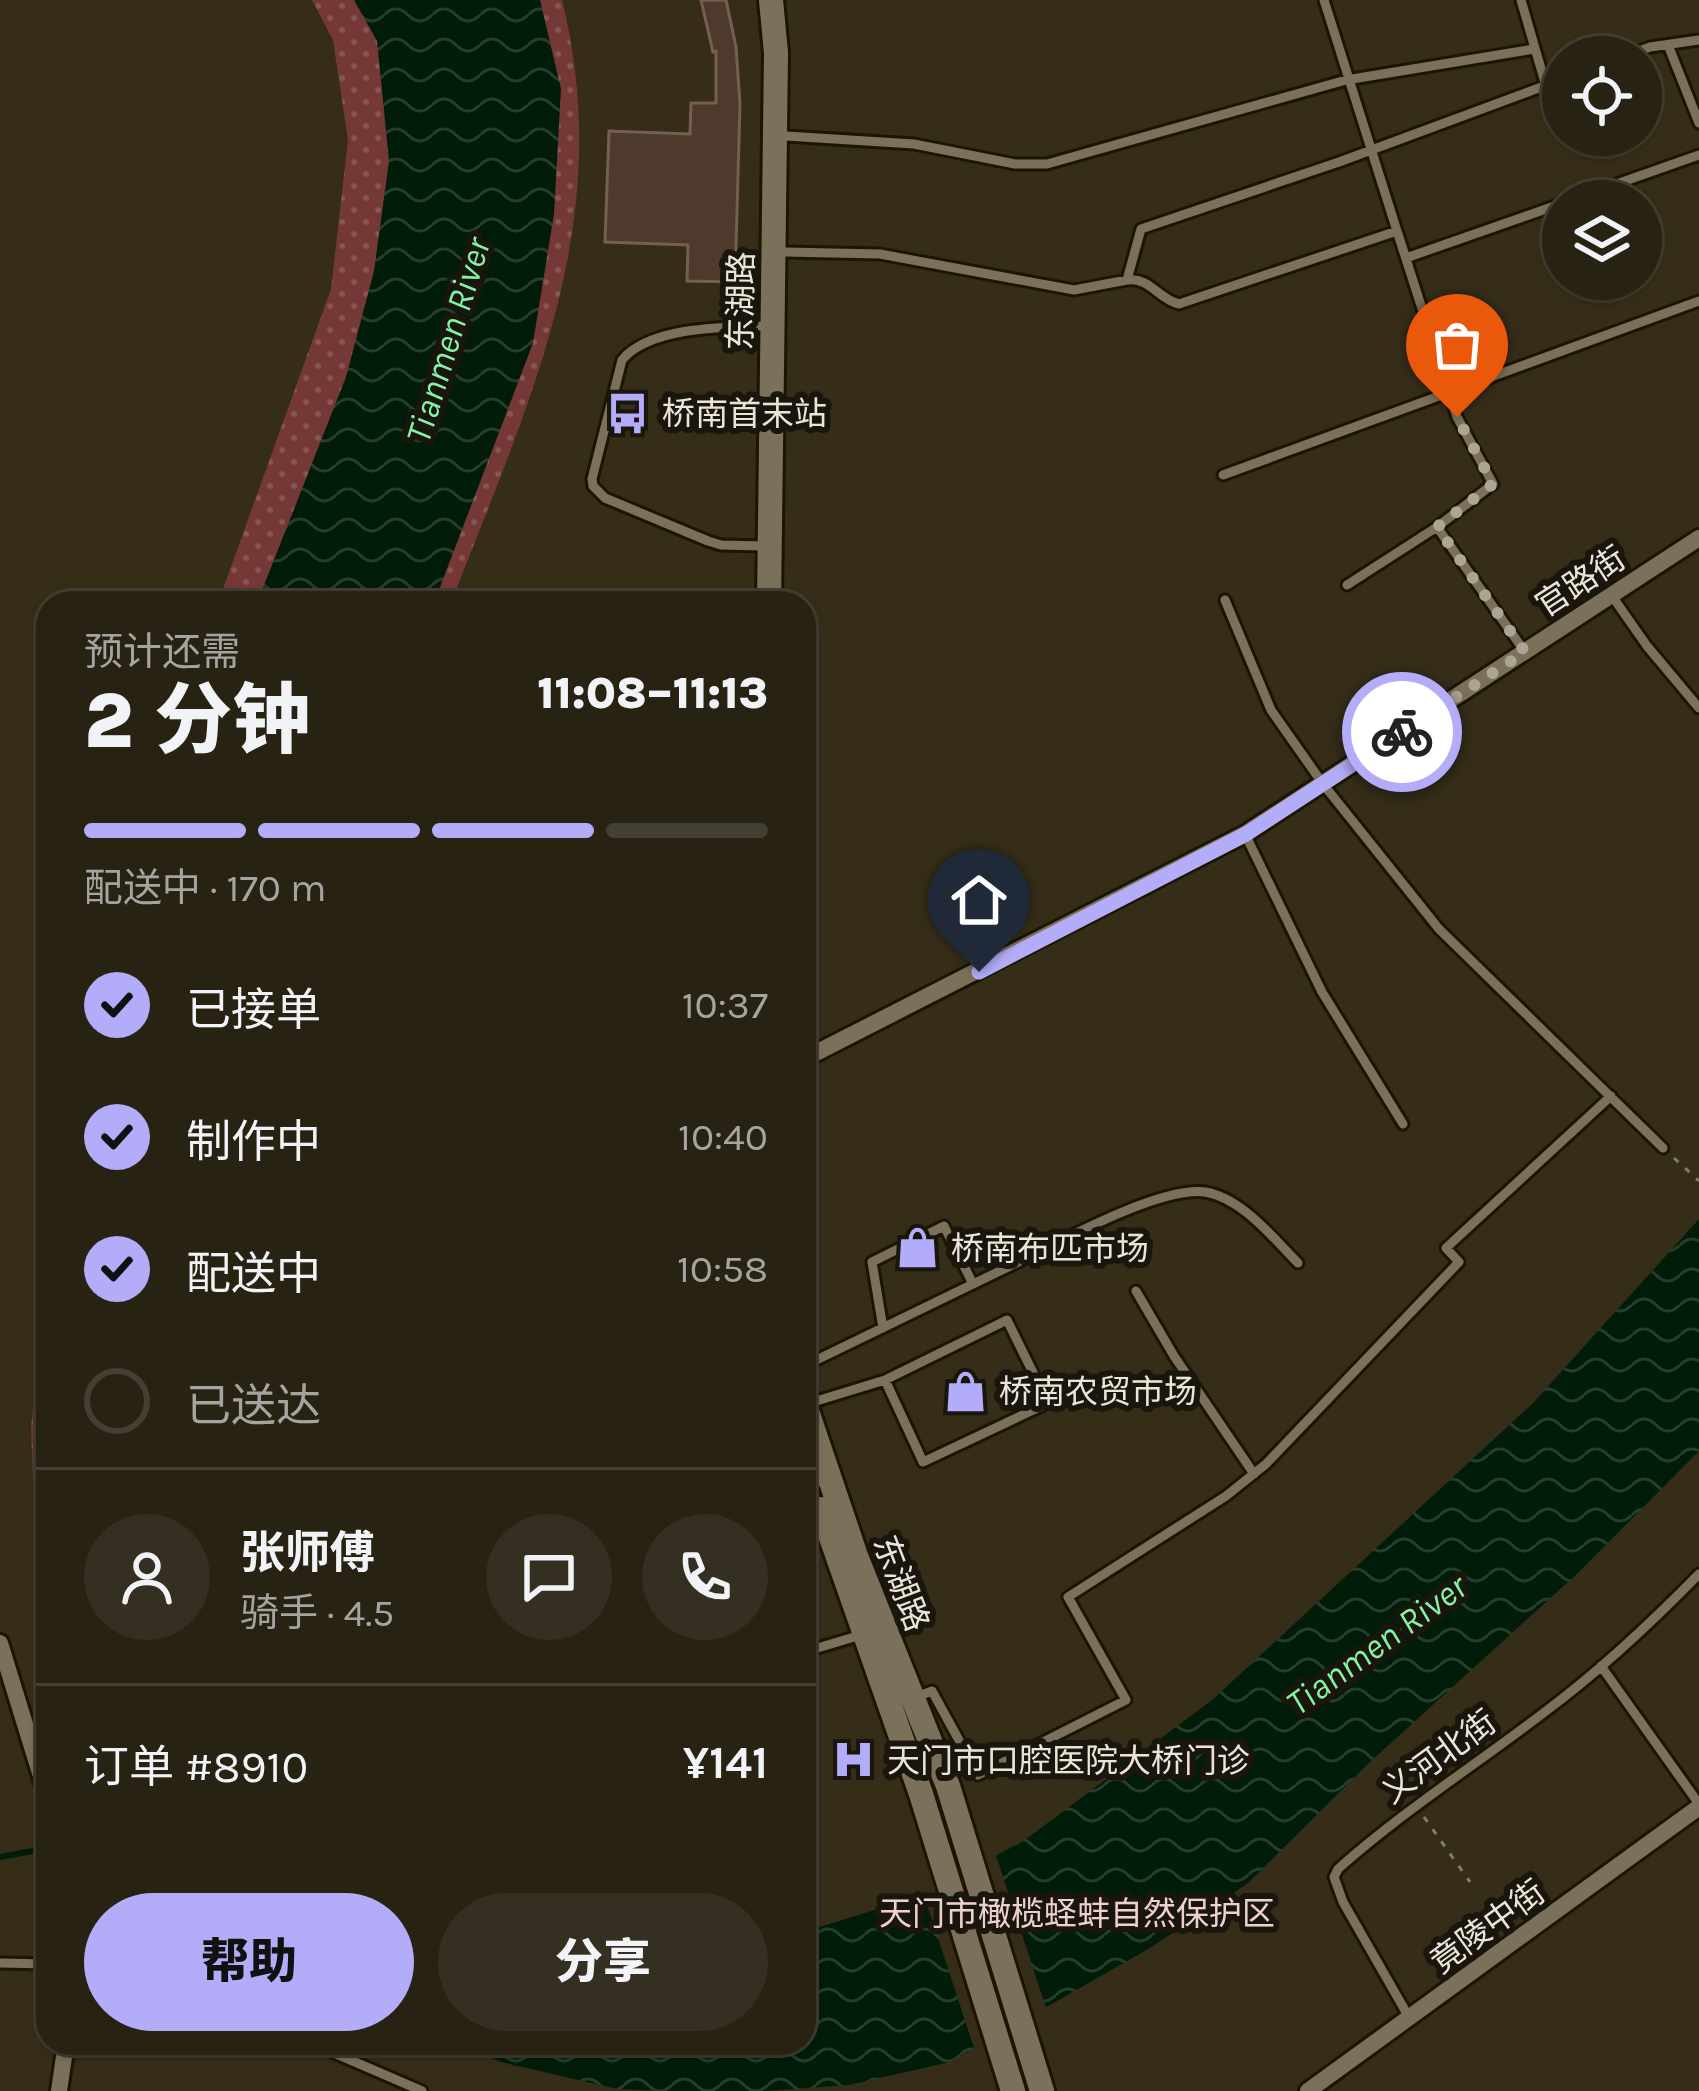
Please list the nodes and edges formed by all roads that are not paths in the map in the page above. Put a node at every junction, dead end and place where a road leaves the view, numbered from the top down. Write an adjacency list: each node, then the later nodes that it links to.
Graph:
1 (771, 0): 23 (main road, 东湖路)
2 (781, 0): 13 (main road, 东湖路)
3 (1324, 0): 10 (lane)
4 (1521, 0): 8 (lane)
5 (1699, 40): 6 (lane)
6 (1668, 45): 7 (lane); 12 (lane)
7 (1662, 47)
8 (1534, 49): 9 (lane); 10 (lane)
9 (1542, 74)
10 (1346, 80): 13 (lane); 14 (lane)
11 (1542, 87): 14 (lane)
12 (1699, 123)
13 (786, 136): 19 (main road, 东湖路)
14 (1369, 151): 18 (lane); 21 (lane)
15 (1699, 155): 16 (lane)
16 (1628, 180)
17 (1542, 210): 20 (lane)
18 (1397, 231): 20 (lane); 21 (lane)
19 (785, 252): 21 (lane); 31 (main road, 东湖路)
20 (1406, 258): 24 (lane)
21 (1127, 280)
22 (1699, 301): 24 (lane)
23 (772, 326): 28 (main road, 东湖路); 28 (lane)
24 (1449, 392): 25 (lane); 26 (lane)
25 (1223, 475)
26 (1437, 527): 29 (lane); 34 (lane)
27 (1699, 538): 32 (street, 官路街)
28 (770, 546): 30 (main road, 东湖路)
29 (1347, 585)
30 (769, 591)
31 (782, 591)
32 (1612, 596): 34 (street, 官路街); 35 (lane)
33 (1225, 600): 36 (lane)
34 (1525, 652): 36 (street, 官路街)
35 (1699, 708)
36 (1322, 784): 37 (street, 官路街); 39 (lane)
37 (1246, 834): 38 (street, 官路街); 40 (lane)
38 (816, 1053)
39 (1611, 1096): 41 (lane); 49 (lane)
40 (1402, 1124)
41 (1663, 1148)
42 (1298, 1263): 43 (lane)
43 (973, 1285): 45 (lane); 45 (lane)
44 (1136, 1291): 49 (lane)
45 (883, 1328): 46 (lane)
46 (816, 1360)
47 (885, 1380): 47 (lane); 48 (lane)
48 (816, 1400)
49 (1254, 1474): 56 (lane)
50 (816, 1485): 52 (main road, 东湖路)
51 (1699, 1574): 55 (lane, 义河北街)
52 (874, 1630): 54 (lane); 56 (main road, 东湖路); 65 (main road, 东湖路)
53 (0, 1642): 57 (street)
54 (816, 1648)
55 (1601, 1666): 58 (lane); 61 (lane, 义河北街)
56 (913, 1698): 64 (main road, 东湖路)
57 (36, 1760)
58 (1699, 1806): 61 (street, 竟陵中街)
59 (0, 1963): 60 (lane)
60 (36, 1964)
61 (1410, 2020): 68 (street, 竟陵中街)
62 (64, 2055): 66 (street)
63 (339, 2055): 67 (lane)
64 (1038, 2082)
65 (1011, 2086)
66 (59, 2091)
67 (422, 2091)
68 (1308, 2091)

